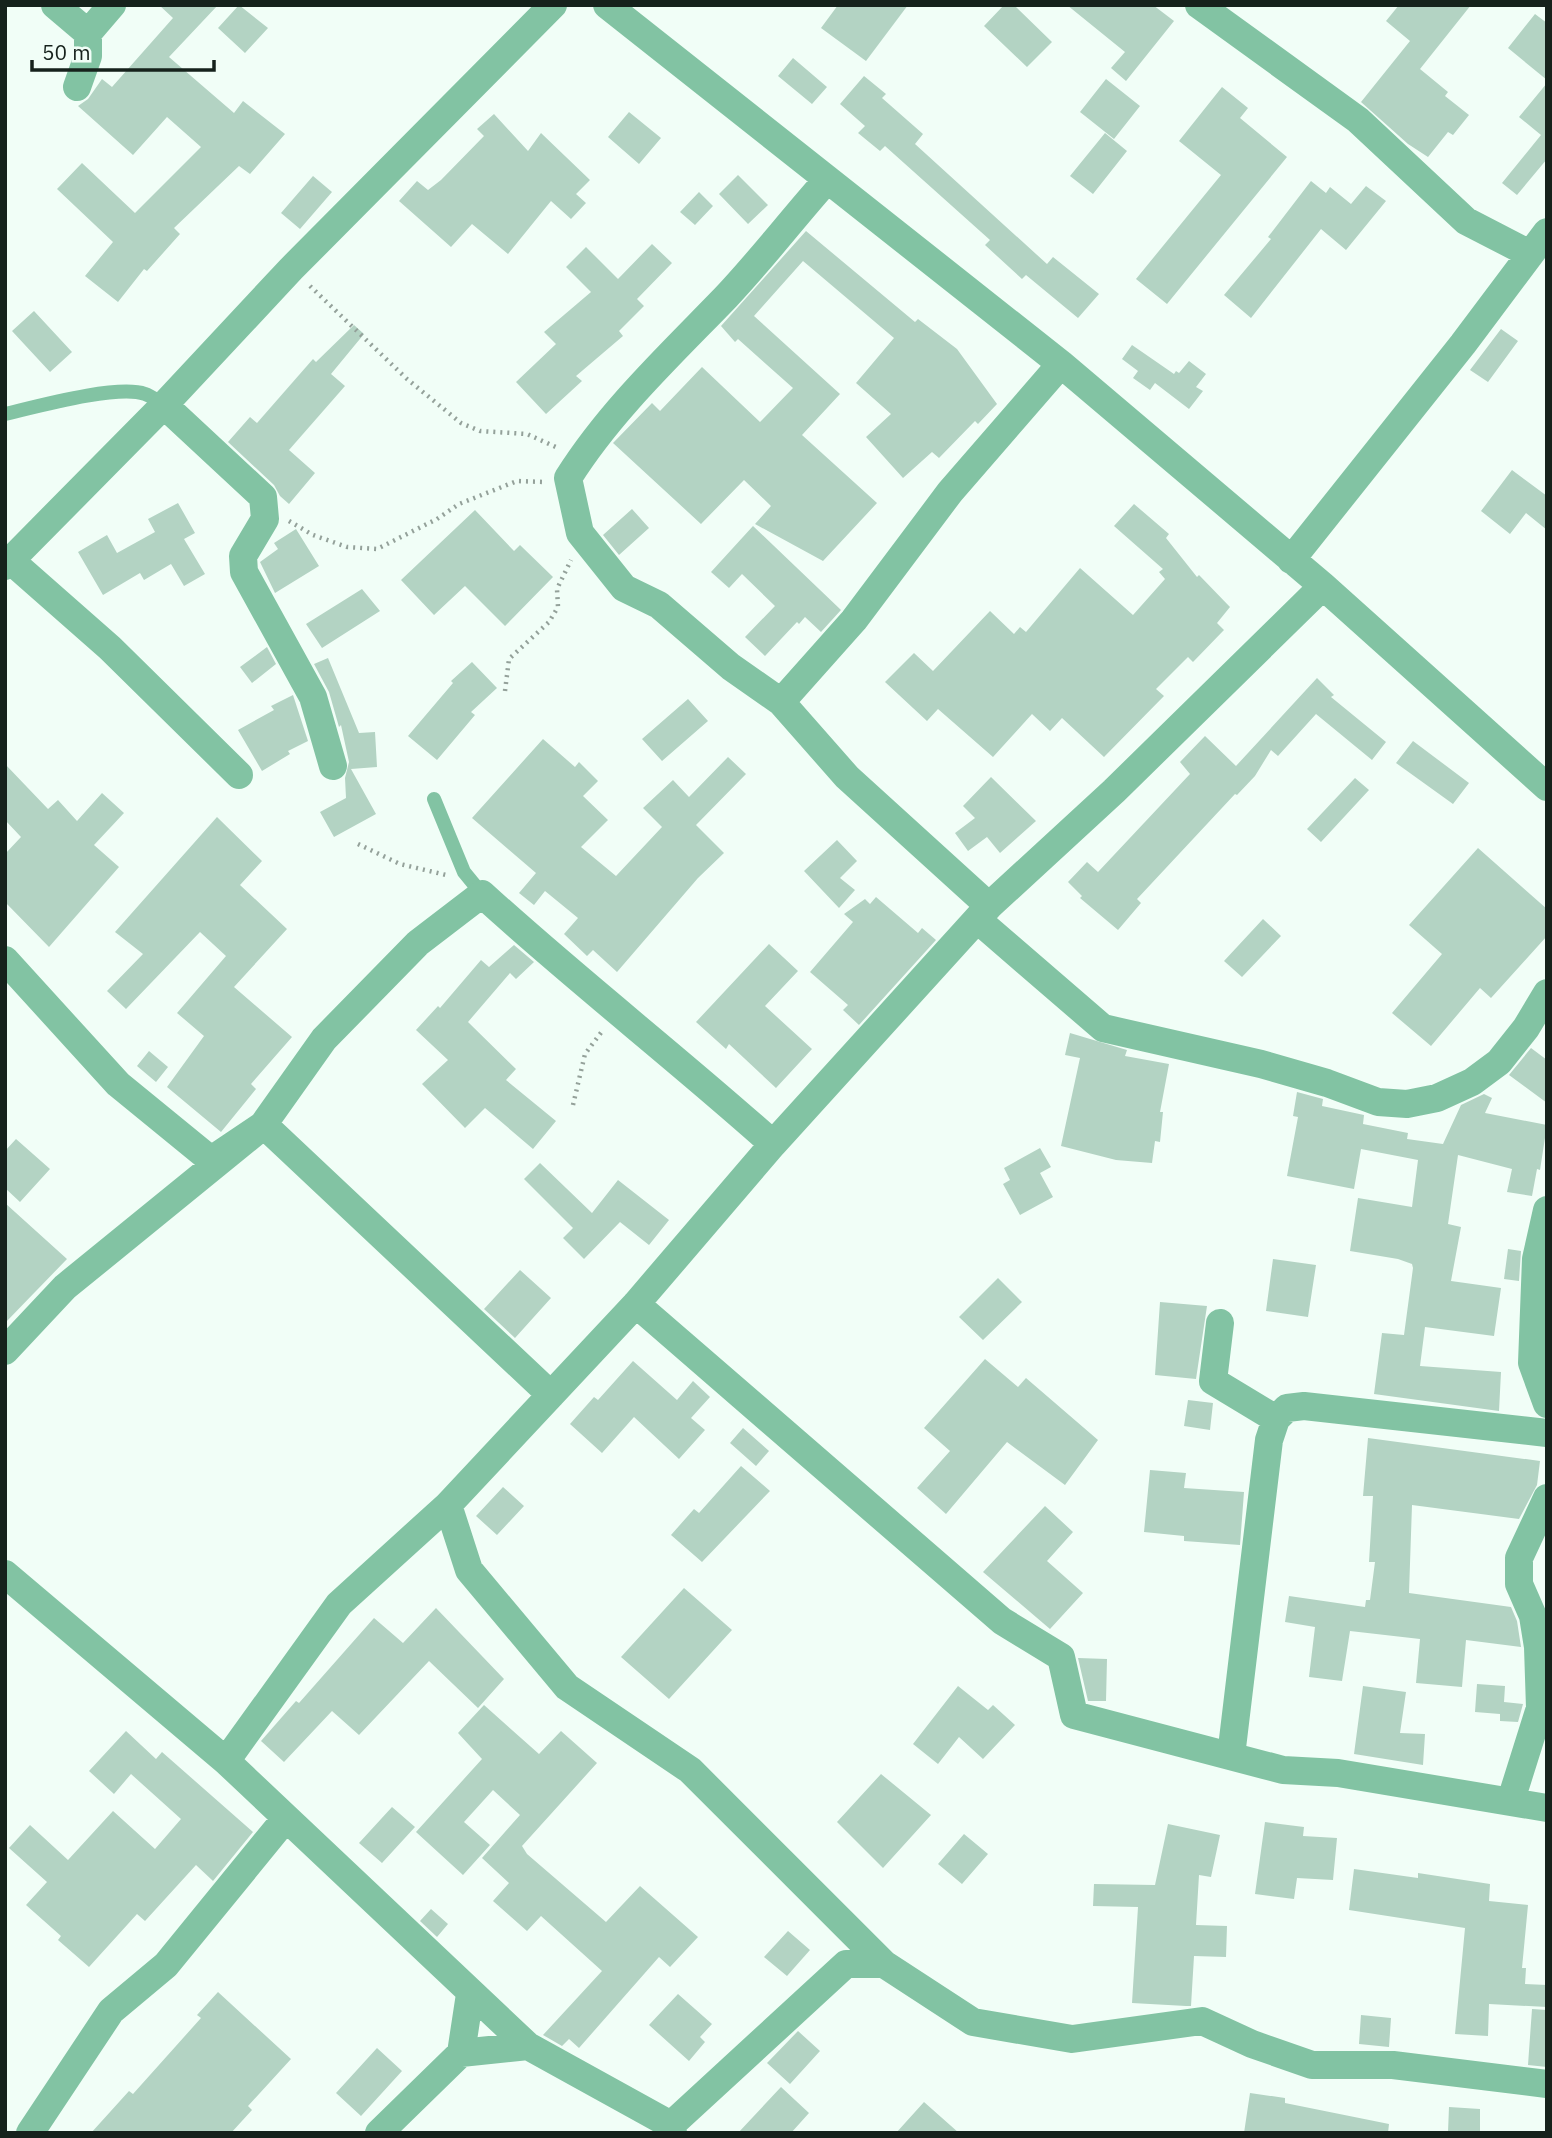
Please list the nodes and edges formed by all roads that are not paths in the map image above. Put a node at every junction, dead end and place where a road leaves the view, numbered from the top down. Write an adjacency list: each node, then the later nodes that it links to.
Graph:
1 (55, 5): 6 (street)
2 (112, 5): 6 (street)
3 (553, 5): 11 (street)
4 (607, 5): 8 (street)
5 (1199, 5): 9 (street)
6 (88, 33): 7 (street)
7 (76, 87)
8 (827, 180): 10 (street); 16 (street)
9 (1539, 243): 13 (street)
10 (1061, 364): 13 (street); 16 (street)
11 (164, 405): 12 (lane); 14 (street); 17 (street)
12 (5, 414)
13 (1291, 560): 15 (street)
14 (7, 563): 18 (street)
15 (1323, 586): 19 (street); 22 (street)
16 (781, 702): 22 (street)
17 (333, 766)
18 (239, 775)
19 (1545, 781)
20 (434, 799): 21 (lane)
21 (482, 894): 23 (street); 25 (street)
22 (984, 914): 24 (street); 25 (street)
23 (5, 960)
24 (1547, 993)
25 (773, 1144): 27 (street)
26 (1547, 1210): 31 (street)
27 (636, 1304): 30 (street); 37 (street)
28 (1220, 1323): 32 (street)
29 (5, 1351): 30 (street)
30 (551, 1395): 35 (street)
31 (1547, 1404)
32 (1276, 1419): 33 (street); 37 (street)
33 (1547, 1433)
34 (1547, 1498): 39 (street)
35 (448, 1505): 38 (street); 42 (street)
36 (5, 1574): 38 (street)
37 (1231, 1756): 39 (street)
38 (226, 1761): 41 (street)
39 (1511, 1800): 40 (street)
40 (1547, 1808)
41 (286, 1818): 43 (street); 48 (street)
42 (884, 1964): 46 (street); 47 (street)
43 (470, 1994): 44 (street); 45 (street)
44 (528, 2046): 45 (street); 47 (street)
45 (461, 2053): 49 (street)
46 (1547, 2084)
47 (672, 2129)
48 (30, 2133)
49 (379, 2133)

